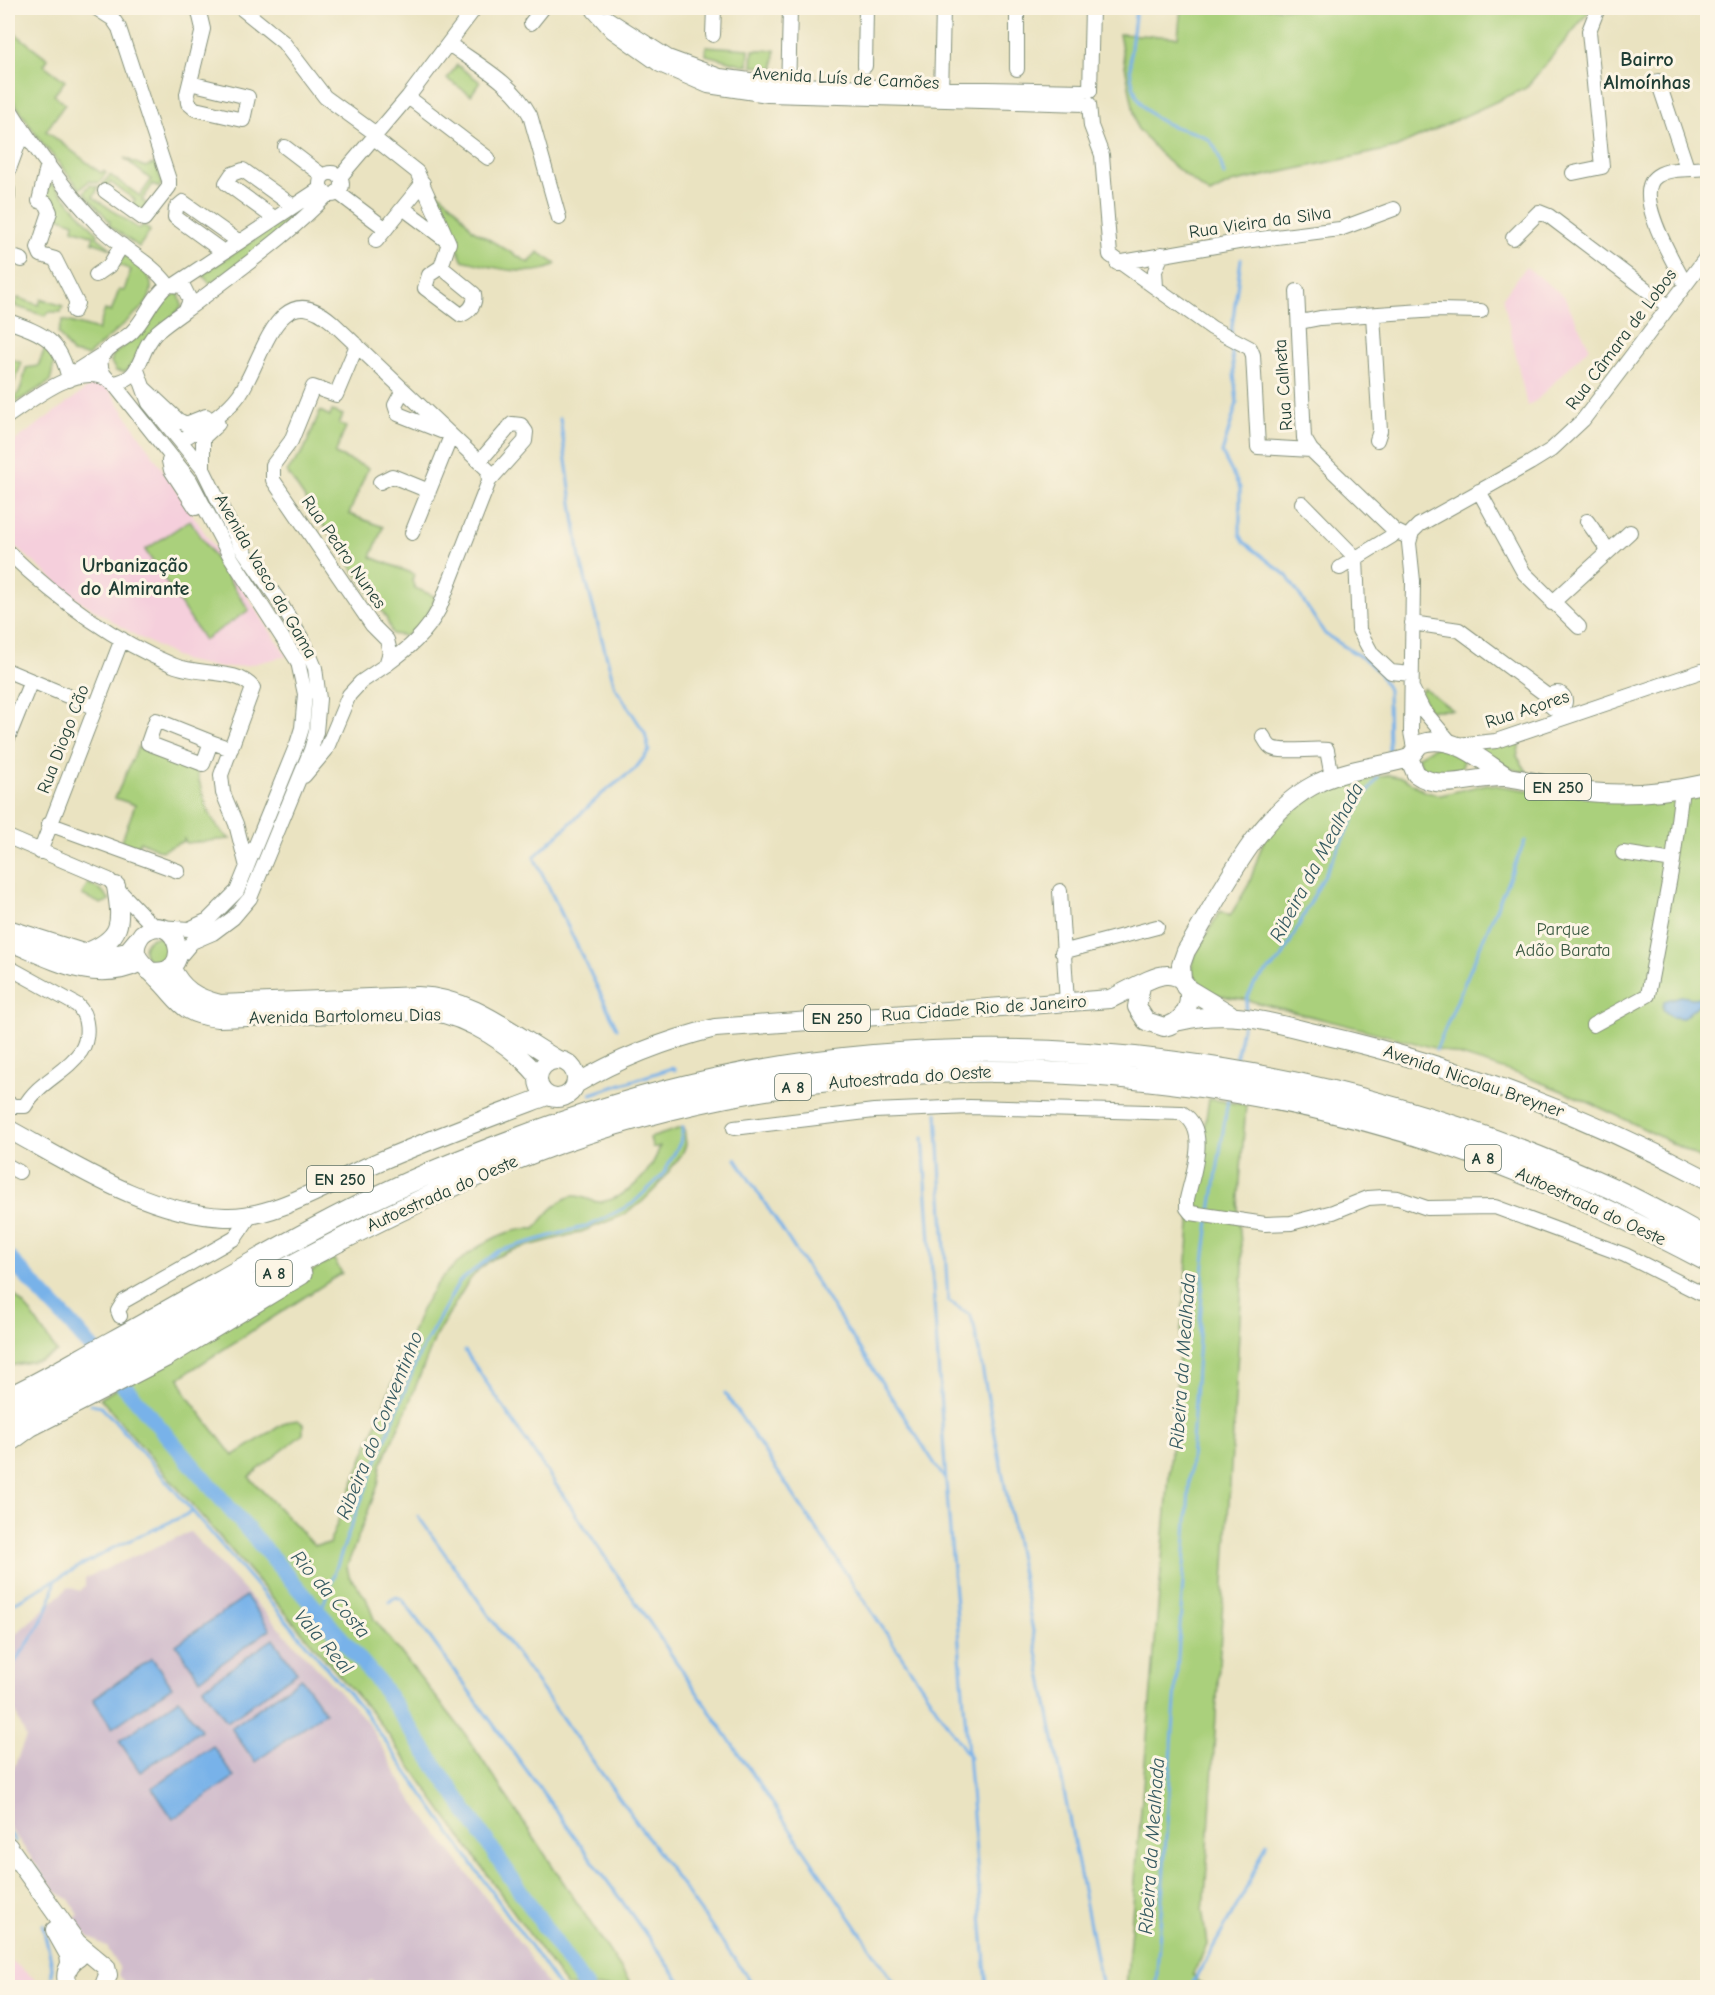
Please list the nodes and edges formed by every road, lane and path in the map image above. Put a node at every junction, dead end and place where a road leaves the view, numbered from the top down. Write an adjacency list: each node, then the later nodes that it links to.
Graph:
1 (96, 8): 38 (street)
2 (241, 8): 27 (street)
3 (475, 8): 16 (street)
4 (543, 8): 14 (street)
5 (714, 8): 15 (street)
6 (790, 8): 21 (street)
7 (866, 8): 17 (street)
8 (943, 8): 22 (street)
9 (1017, 8): 18 (street)
10 (1092, 8): 24 (street)
11 (1598, 8): 34 (street)
12 (592, 9): 21 (street, Avenida Luís de Camões)
13 (200, 12): 20 (street)
14 (531, 23)
15 (713, 35)
16 (449, 44): 23 (street); 44 (street)
17 (865, 66)
18 (1017, 69)
19 (1658, 81): 31 (street)
20 (190, 83)
21 (788, 90): 22 (street, Avenida Luís de Camões)
22 (941, 94): 24 (street, Avenida Luís de Camões)
23 (408, 97): 27 (street); 29 (street)
24 (1087, 98): 56 (street)
25 (8, 106): 26 (street)
26 (23, 131): 30 (street); 33 (street)
27 (375, 136): 35 (street); 36 (street)
28 (285, 147): 36 (street)
29 (488, 158)
30 (48, 163): 50 (street); 65 (street)
31 (1687, 168): 32 (street); 60 (street)
32 (1707, 168)
33 (8, 172)
34 (1573, 173)
35 (423, 183): 41 (street); 49 (street)
36 (327, 187): 40 (street); 45 (street); 64 (street)
37 (8, 190): 39 (street)
38 (105, 191)
39 (8, 197)
40 (293, 206): 43 (street); 43 (street)
41 (403, 208): 45 (street); 49 (street)
42 (1394, 209): 52 (street, Rua Vieira da Silva)
43 (274, 218): 47 (street)
44 (559, 218)
45 (386, 229): 48 (street)
46 (1513, 238): 63 (street)
47 (238, 241): 51 (street); 51 (street)
48 (376, 242)
49 (448, 243): 57 (street)
50 (122, 245): 58 (street); 59 (street)
51 (222, 251): 59 (street)
52 (1162, 254): 56 (street, Rua Vieira da Silva); 61 (street)
53 (8, 255): 55 (street)
54 (1707, 255): 60 (street, Rua Câmara de Lobos)
55 (22, 260)
56 (1117, 262): 61 (street)
57 (441, 267)
58 (96, 275)
59 (172, 284): 64 (street); 71 (street)
60 (1684, 284): 63 (street, Rua Câmara de Lobos)
61 (1156, 287): 82 (street)
62 (1298, 291): 69 (street, Rua Calheta)
63 (1668, 306): 89 (street, Rua Câmara de Lobos)
64 (186, 310): 73 (street)
65 (74, 311)
66 (1481, 311): 67 (street)
67 (1373, 315): 69 (street); 81 (street)
68 (8, 321): 74 (street)
69 (1300, 322): 82 (street, Rua Calheta)
70 (357, 345): 72 (street); 77 (street); 105 (street, Rua Pedro Nunes)
71 (105, 352): 74 (street); 75 (street)
72 (254, 369): 76 (street); 80 (street); 85 (street)
73 (137, 370): 75 (street); 76 (street, Avenida Vasco da Gama)
74 (69, 380): 75 (street); 78 (street)
75 (110, 381): 95 (street, Avenida Vasco da Gama)
76 (145, 388): 85 (street, Avenida Vasco da Gama)
77 (403, 390): 79 (street); 79 (street)
78 (8, 416)
79 (450, 435): 84 (street); 88 (street)
80 (185, 438)
81 (1377, 440)
82 (1311, 450): 92 (street, Rua Calheta)
83 (169, 461): 95 (street)
84 (479, 462): 86 (street); 86 (street)
85 (203, 469): 125 (street, Avenida Vasco da Gama)
86 (489, 481): 106 (street)
87 (380, 482): 88 (street)
88 (429, 491): 94 (street)
89 (1479, 491): 96 (street, Rua Câmara de Lobos); 101 (street)
90 (1302, 503): 99 (street)
91 (1587, 521): 97 (street)
92 (1395, 531): 96 (street, Rua Calheta); 99 (street)
93 (1630, 532): 97 (street)
94 (412, 533)
95 (219, 535): 126 (street, Avenida Vasco da Gama)
96 (1410, 538): 102 (street)
97 (1608, 550): 101 (street)
98 (8, 552): 104 (street)
99 (1356, 558): 100 (street); 110 (street)
100 (1340, 568)
101 (1552, 603): 103 (street)
102 (1412, 623): 110 (street); 113 (street)
103 (1579, 627)
104 (122, 639): 112 (street, Rua Diogo Cão); 118 (street)
105 (387, 640): 106 (street); 107 (street)
106 (414, 645): 107 (street)
107 (386, 665): 125 (street)
108 (1707, 669): 113 (street, Rua Açores)
109 (8, 671): 111 (street)
110 (1411, 680): 117 (street); 119 (street)
111 (31, 681): 112 (street); 115 (street)
112 (94, 707): 127 (street, Rua Diogo Cão)
113 (1542, 724): 117 (street, Rua Açores)
114 (1263, 736): 120 (street)
115 (8, 738)
116 (212, 742): 118 (street)
117 (1457, 746): 119 (main road); 121 (main road); 122 (main road)
118 (231, 749): 128 (street)
119 (1411, 759): 120 (main road); 122 (main road)
120 (1332, 777): 143 (main road)
121 (1508, 777): 122 (main road); 124 (main road, EN 250)
122 (1460, 780)
123 (1707, 783): 124 (main road, EN 250)
124 (1682, 789): 132 (street)
125 (293, 793): 146 (street, Avenida Vasco da Gama)
126 (265, 822): 128 (street); 133 (street, Avenida Vasco da Gama)
127 (50, 824): 130 (street, Rua Diogo Cão); 134 (street)
128 (236, 824): 133 (street)
129 (8, 837): 130 (street)
130 (40, 852): 135 (street)
131 (1623, 853): 132 (street)
132 (1673, 861): 157 (street)
133 (247, 867): 140 (street, Avenida Vasco da Gama)
134 (178, 871)
135 (116, 886): 140 (street); 145 (main road)
136 (1060, 891): 144 (street)
137 (8, 923): 141 (main road)
138 (1157, 927): 144 (street)
139 (8, 929): 141 (main road)
140 (148, 932): 145 (main road); 146 (main road); 148 (main road)
141 (45, 939): 145 (main road)
142 (8, 941): 148 (main road)
143 (1186, 951): 149 (main road); 150 (main road)
144 (1062, 952): 153 (street)
145 (83, 954)
146 (173, 964): 148 (main road); 158 (main road, Avenida Bartolomeu Dias)
147 (8, 967): 164 (street)
148 (144, 967): 163 (main road, Avenida Bartolomeu Dias)
149 (1156, 976): 150 (main road); 151 (main road)
150 (1184, 984): 155 (main road, Avenida Nicolau Breyner); 156 (main road)
151 (1140, 986): 152 (main road); 154 (main road)
152 (1110, 999): 153 (main road, Rua Cidade Rio de Janeiro / EN 250); 154 (main road)
153 (1067, 1003): 159 (main road, Rua Cidade Rio de Janeiro / EN 250)
154 (1137, 1007): 156 (main road)
155 (1230, 1014): 156 (main road, Avenida Nicolau Breyner); 167 (main road, Avenida Nicolau Breyner)
156 (1180, 1021)
157 (1593, 1025)
158 (562, 1061): 159 (main road, Rua Cidade Rio de Janeiro); 162 (main road); 163 (main road)
159 (612, 1065): 162 (main road, Rua Cidade Rio de Janeiro)
160 (1210, 1077): 161 (highway, Autoestrada do Oeste / A 8); 173 (highway, Autoestrada do Oeste / A 8); 173 (highway, Autoestrada do Oeste / A 8)
161 (1247, 1082): 169 (highway, Autoestrada do Oeste / A 8); 170 (highway, Autoestrada do Oeste / A 8)
162 (576, 1084): 163 (main road)
163 (541, 1085): 168 (main road, EN 250)
164 (8, 1103)
165 (734, 1128): 171 (street)
166 (8, 1129): 168 (main road, EN 250)
167 (1707, 1180)
168 (250, 1216): 172 (street)
169 (1707, 1239)
170 (1707, 1262)
171 (1707, 1297)
172 (120, 1316)
173 (155, 1340): 174 (highway, Autoestrada do Oeste / A 8)
174 (28, 1403): 175 (highway, Autoestrada do Oeste / A 8); 176 (highway)
175 (8, 1418)
176 (30, 1426): 177 (highway); 178 (highway)
177 (8, 1434)
178 (8, 1442)
179 (8, 1846): 181 (main road)
180 (8, 1863): 182 (main road)
181 (87, 1954): 182 (main road); 183 (main road)
182 (70, 1963): 184 (main road)
183 (106, 1986)
184 (69, 1988)

